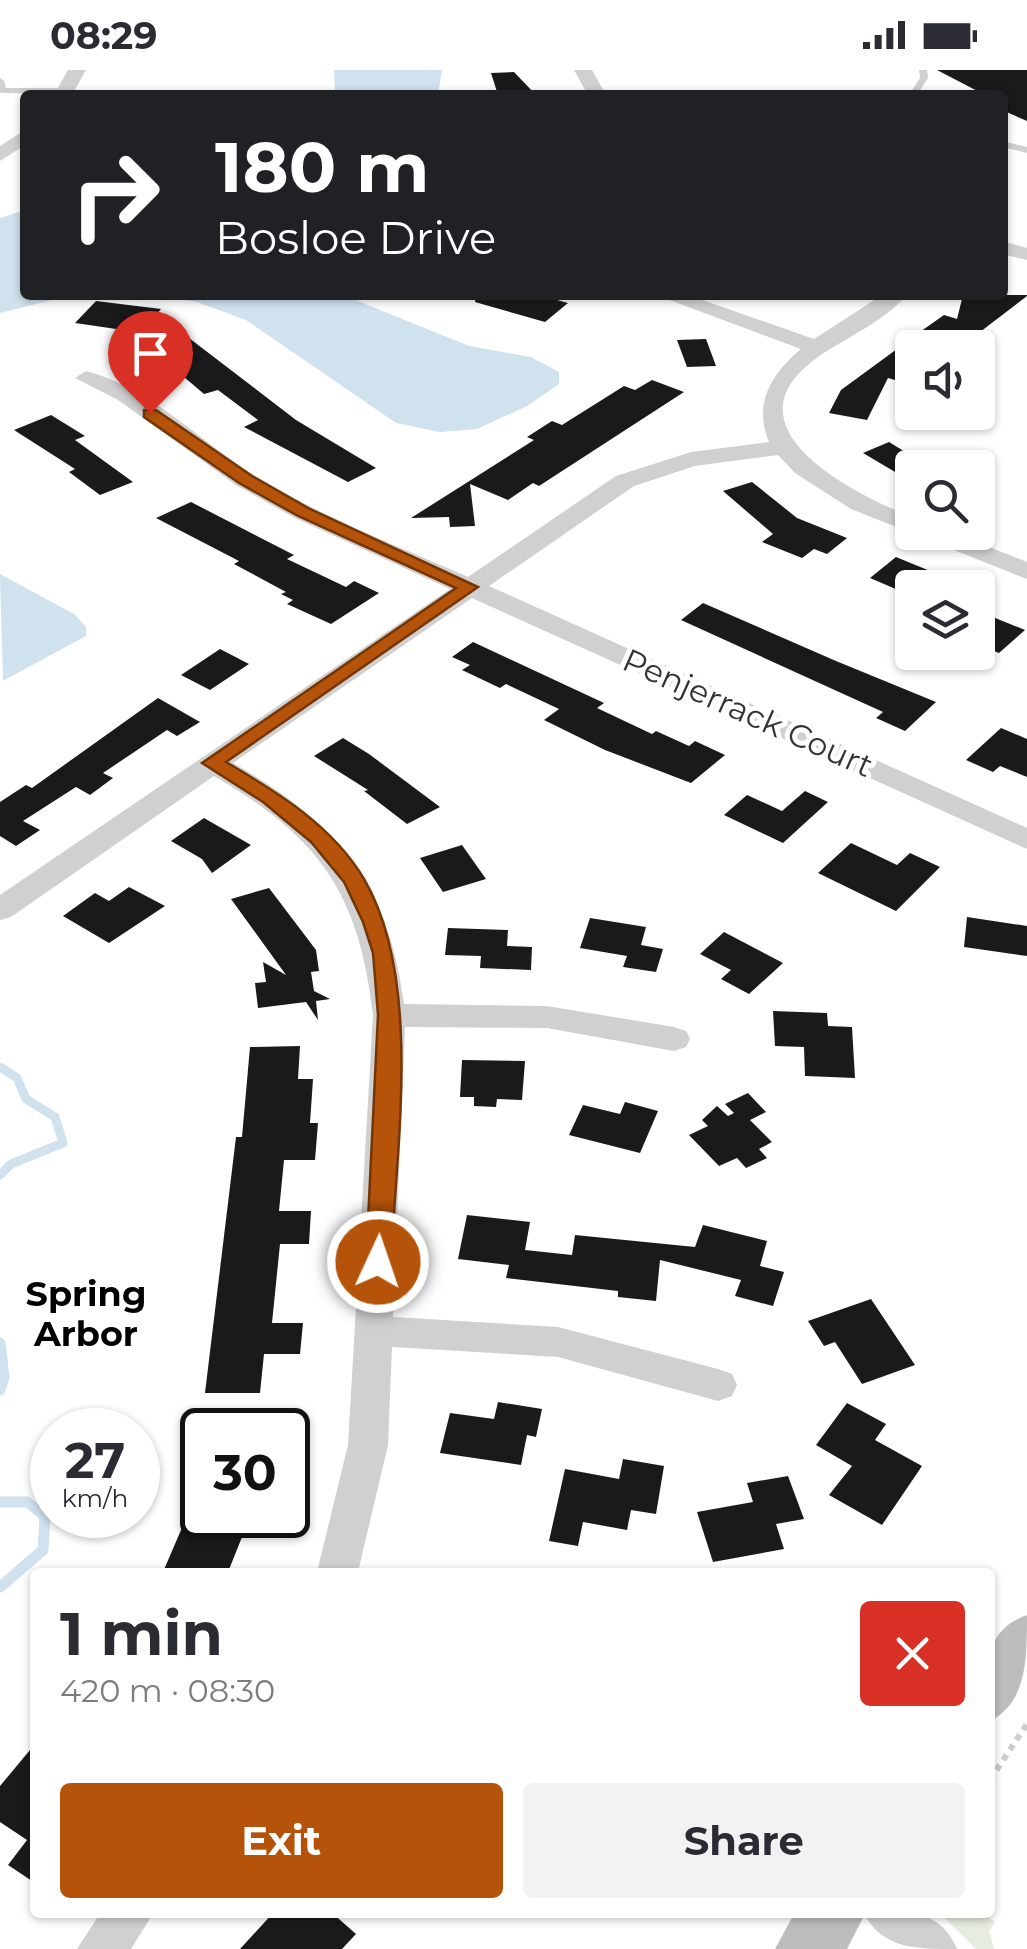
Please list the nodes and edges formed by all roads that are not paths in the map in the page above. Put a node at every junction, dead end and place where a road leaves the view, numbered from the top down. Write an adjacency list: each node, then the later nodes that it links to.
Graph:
1 (1, 87): 2 (lane)
2 (32, 90)
3 (682, 300): 5 (street)
4 (889, 300): 5 (street)
5 (819, 348): 7 (street)
6 (86, 378): 11 (street, Penjerrack Court)
7 (782, 447): 8 (street); 11 (street)
8 (895, 518)
9 (974, 550): 10 (street)
10 (1027, 571)
11 (469, 587): 12 (street); 13 (street, Penjerrack Court)
12 (212, 763): 14 (street); 15 (street)
13 (1027, 839)
14 (0, 910)
15 (390, 1015): 16 (street); 17 (street)
16 (674, 1039)
17 (375, 1332): 18 (street); 19 (street)
18 (718, 1386)
19 (339, 1568)
20 (1027, 1641): 21 (street)
21 (995, 1687)
22 (126, 1918): 24 (street)
23 (894, 1918): 25 (street)
24 (101, 1949)
25 (933, 1949)

